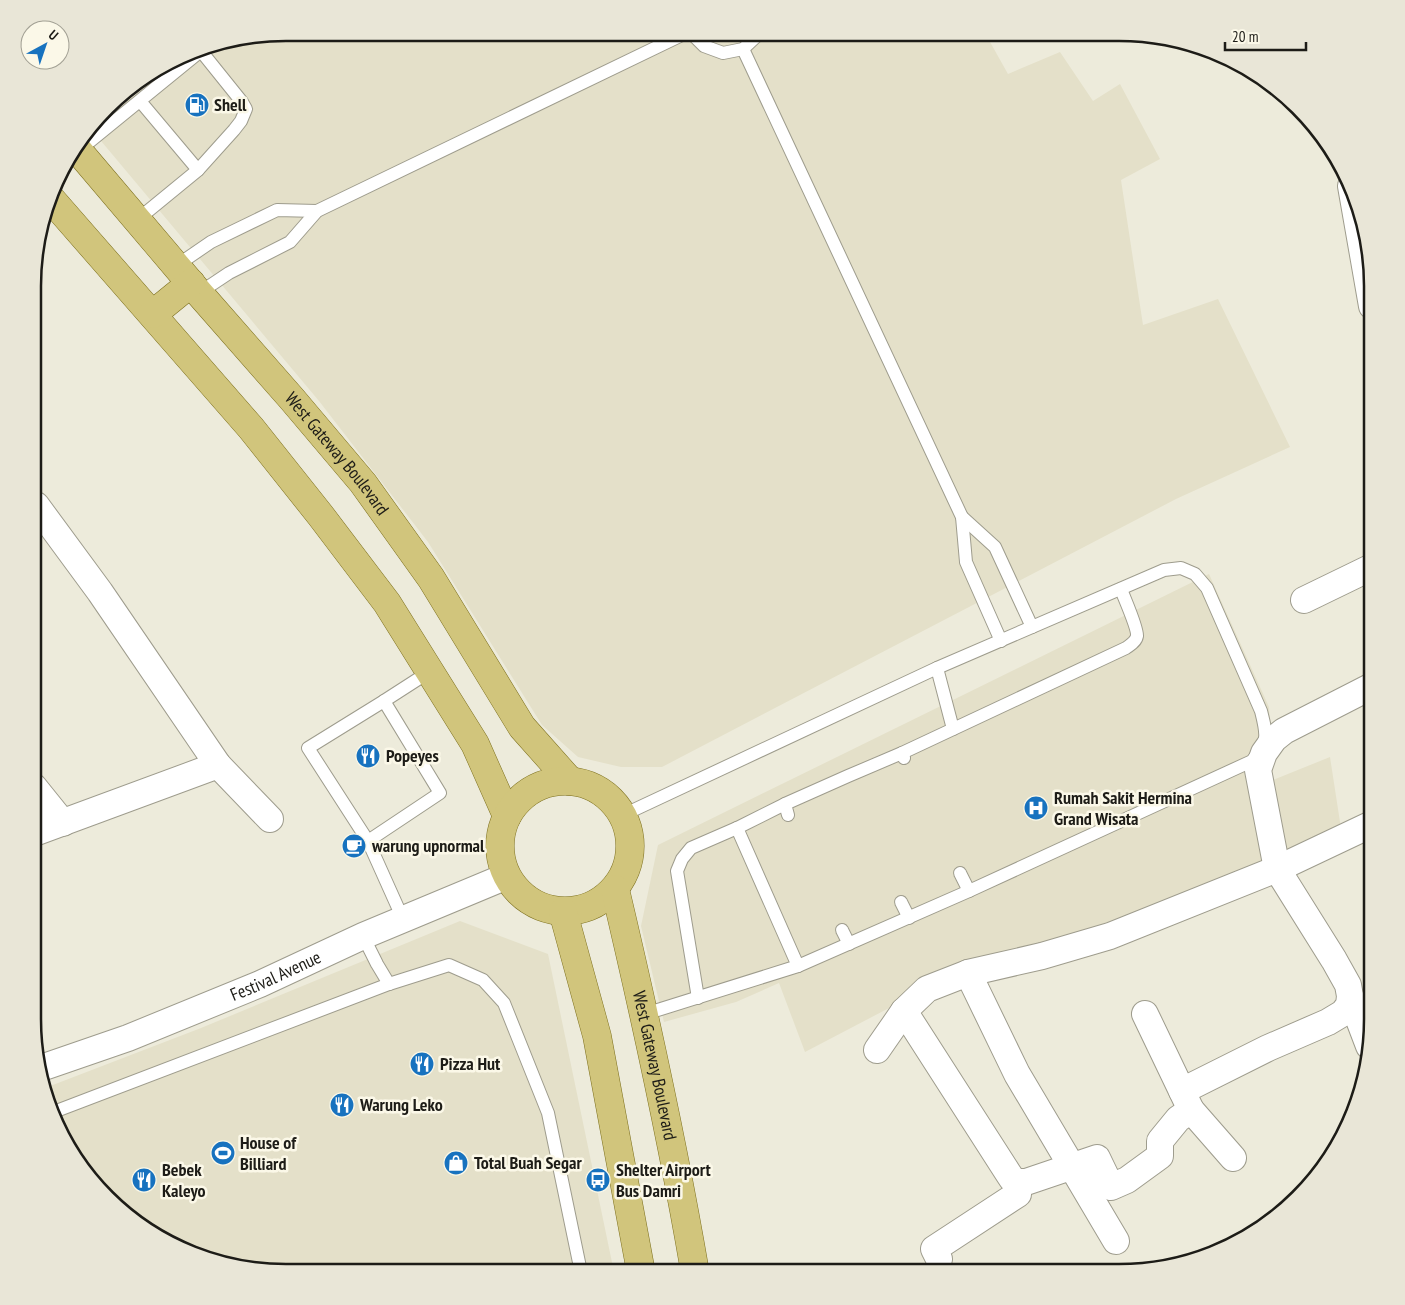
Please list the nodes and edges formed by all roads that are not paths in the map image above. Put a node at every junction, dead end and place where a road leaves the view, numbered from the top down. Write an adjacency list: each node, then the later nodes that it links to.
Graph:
1 (669, 41): 12 (lane)
2 (699, 41): 4 (lane)
3 (752, 41): 4 (lane)
4 (743, 49): 17 (lane)
5 (208, 54): 10 (lane)
6 (187, 62): 7 (lane)
7 (140, 101): 8 (lane); 10 (lane)
8 (91, 138)
9 (80, 153): 13 (main road, West Gateway Boulevard)
10 (198, 170): 13 (lane)
11 (56, 203): 15 (main road)
12 (316, 211): 14 (lane); 14 (lane)
13 (137, 220): 14 (main road, West Gateway Boulevard)
14 (189, 280): 15 (main road); 29 (main road, West Gateway Boulevard)
15 (154, 314): 24 (main road)
16 (41, 512): 28 (street)
17 (962, 517): 21 (lane); 22 (lane)
18 (1364, 571): 20 (street)
19 (1120, 589): 21 (lane); 27 (lane); 43 (lane)
20 (1304, 600)
21 (1032, 627): 22 (lane)
22 (1001, 641): 23 (lane)
23 (937, 668): 27 (lane); 31 (lane)
24 (429, 672): 26 (lane); 32 (main road)
25 (1364, 690): 39 (street)
26 (384, 701): 38 (lane); 38 (lane)
27 (954, 729): 35 (lane)
28 (218, 765): 33 (street); 34 (street)
29 (570, 781): 31 (main road); 32 (main road)
30 (41, 796): 34 (street)
31 (623, 815): 42 (main road)
32 (507, 816): 41 (main road)
33 (270, 819)
34 (62, 823): 37 (street)
35 (737, 828): 51 (lane); 55 (lane)
36 (1364, 828): 39 (street)
37 (41, 830)
38 (368, 841): 47 (lane)
39 (1277, 869): 52 (street); 54 (street)
40 (960, 873): 43 (lane)
41 (507, 876): 45 (main road); 47 (street, Festival Avenue)
42 (615, 889): 45 (main road); 57 (main road, West Gateway Boulevard)
43 (969, 892): 46 (lane)
44 (901, 902): 46 (lane)
45 (563, 912): 70 (main road)
46 (909, 918): 50 (lane)
47 (403, 919): 49 (street, Festival Avenue)
48 (842, 930): 50 (lane)
49 (363, 936): 53 (lane); 61 (street, Festival Avenue)
50 (849, 944): 51 (lane)
51 (798, 966): 55 (lane)
52 (968, 972): 56 (street); 65 (street)
53 (389, 984): 63 (lane); 69 (lane)
54 (1350, 996): 59 (street); 62 (street)
55 (698, 998): 57 (lane)
56 (904, 1011): 60 (street); 66 (street)
57 (645, 1014): 71 (main road, West Gateway Boulevard)
58 (1145, 1014): 62 (street)
59 (1363, 1031)
60 (877, 1050)
61 (46, 1066)
62 (1186, 1101): 64 (street); 65 (street)
63 (59, 1110)
64 (1233, 1158)
65 (1071, 1167): 66 (street); 67 (street)
66 (1017, 1182): 68 (street)
67 (1116, 1241)
68 (939, 1259)
69 (579, 1264)
70 (640, 1264)
71 (694, 1264)

